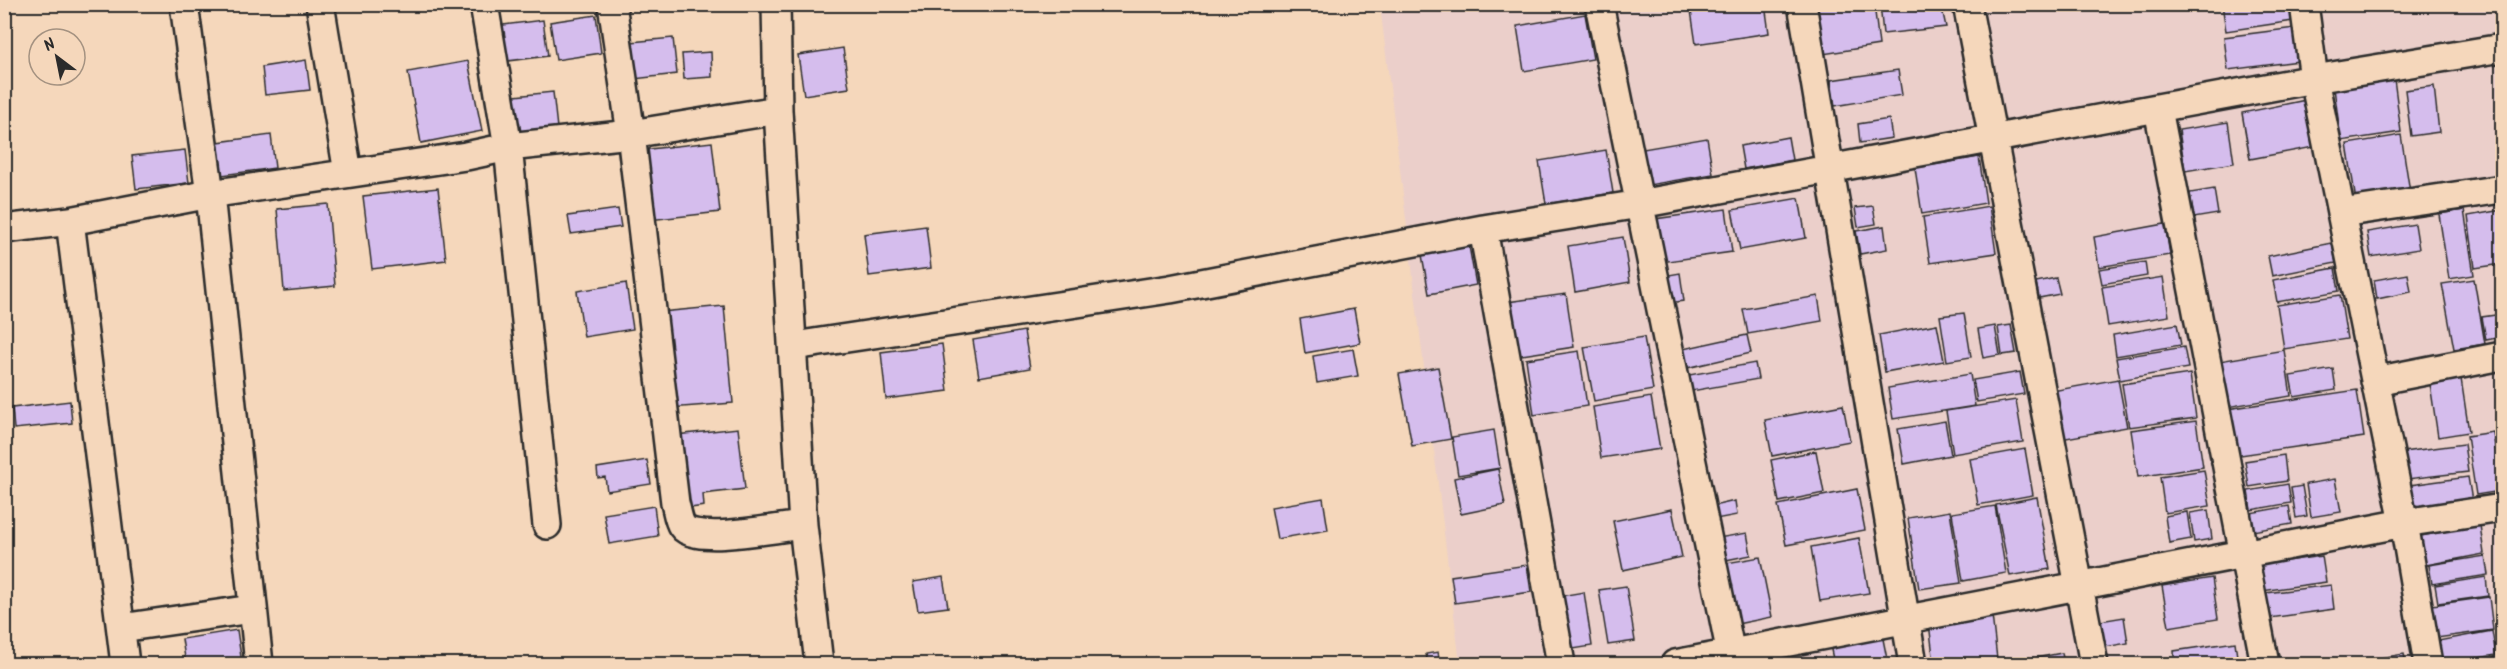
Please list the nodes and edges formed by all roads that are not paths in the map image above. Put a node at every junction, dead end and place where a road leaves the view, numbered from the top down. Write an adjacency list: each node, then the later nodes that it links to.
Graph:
1 (184, 4): 20 (street)
2 (320, 4): 18 (street)
3 (484, 4): 16 (street)
4 (612, 4): 14 (street)
5 (776, 4): 13 (street)
6 (1599, 4): 21 (street)
7 (1802, 4): 17 (street)
8 (1967, 4): 15 (street)
9 (2304, 4): 11 (street)
10 (2502, 48): 11 (street)
11 (2314, 80): 12 (street); 22 (street)
12 (2158, 109): 15 (street); 33 (street)
13 (778, 110): 14 (street); 26 (street)
14 (631, 134): 16 (street); 32 (street)
15 (1993, 139): 17 (street); 34 (street)
16 (508, 147): 18 (street); 31 (street)
17 (1830, 169): 21 (street); 36 (street)
18 (348, 173): 20 (street)
19 (2502, 189): 22 (street)
20 (210, 194): 23 (street); 35 (street)
21 (1640, 204): 24 (street); 38 (street)
22 (2342, 213): 28 (street)
23 (70, 221): 25 (street); 37 (street)
24 (1483, 228): 26 (street); 42 (street)
25 (4, 229)
26 (794, 346): 32 (street)
27 (2502, 356): 28 (street)
28 (2375, 381): 30 (street)
29 (2502, 507): 30 (street)
30 (2404, 523): 33 (street); 47 (street)
31 (547, 525)
32 (803, 525): 41 (street)
33 (2244, 554): 34 (street); 46 (street)
34 (2079, 587): 36 (street); 45 (street)
35 (252, 609): 37 (street); 40 (street)
36 (1906, 621): 38 (street); 44 (street)
37 (121, 628): 39 (street)
38 (1732, 660): 43 (street)
39 (125, 664)
40 (259, 664)
41 (819, 664)
42 (1561, 664)
43 (1675, 664)
44 (1914, 664)
45 (2094, 664)
46 (2265, 664)
47 (2428, 664)

